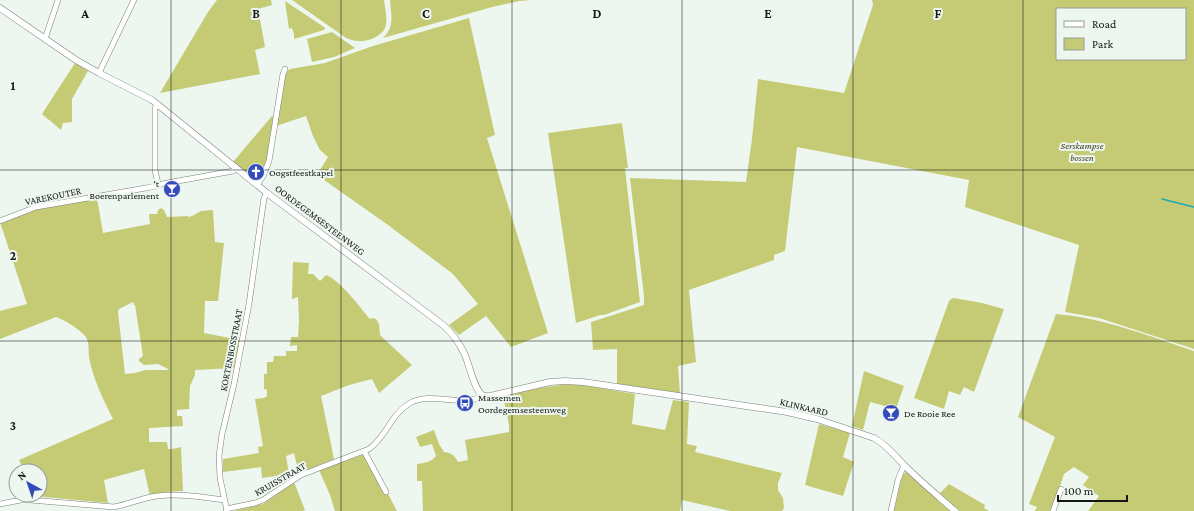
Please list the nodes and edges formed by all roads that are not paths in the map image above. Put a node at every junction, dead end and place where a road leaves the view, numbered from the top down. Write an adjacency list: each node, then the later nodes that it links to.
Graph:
1 (58, 0): 4 (street)
2 (134, 0): 6 (street)
3 (0, 8): 4 (street, OORDEGEMSESTEENWEG)
4 (45, 39): 6 (street, OORDEGEMSESTEENWEG)
5 (285, 69): 10 (street)
6 (99, 73): 7 (street, OORDEGEMSESTEENWEG)
7 (157, 104): 8 (street, OORDEGEMSESTEENWEG); 9 (street)
8 (236, 167): 9 (street, VAREKOUTER); 10 (street, OORDEGEMSESTEENWEG)
9 (158, 184): 12 (street, VAREKOUTER)
10 (257, 185): 11 (street, OORDEGEMSESTEENWEG)
11 (266, 193): 13 (street, OORDEGEMSESTEENWEG); 18 (street, KORTENBOSSTRAAT)
12 (0, 221)
13 (483, 396): 14 (street, KRUISSTRAAT); 15 (street, KLINKAARD)
14 (364, 451): 17 (street); 20 (street, KRUISSTRAAT)
15 (904, 464): 21 (street); 22 (street, KLINKAARD)
16 (1061, 489): 23 (street)
17 (386, 492)
18 (224, 500): 19 (street); 20 (street, KORTENBOSSTRAAT)
19 (0, 504)
20 (227, 510)
21 (890, 511)
22 (955, 511)
23 (1054, 511)

